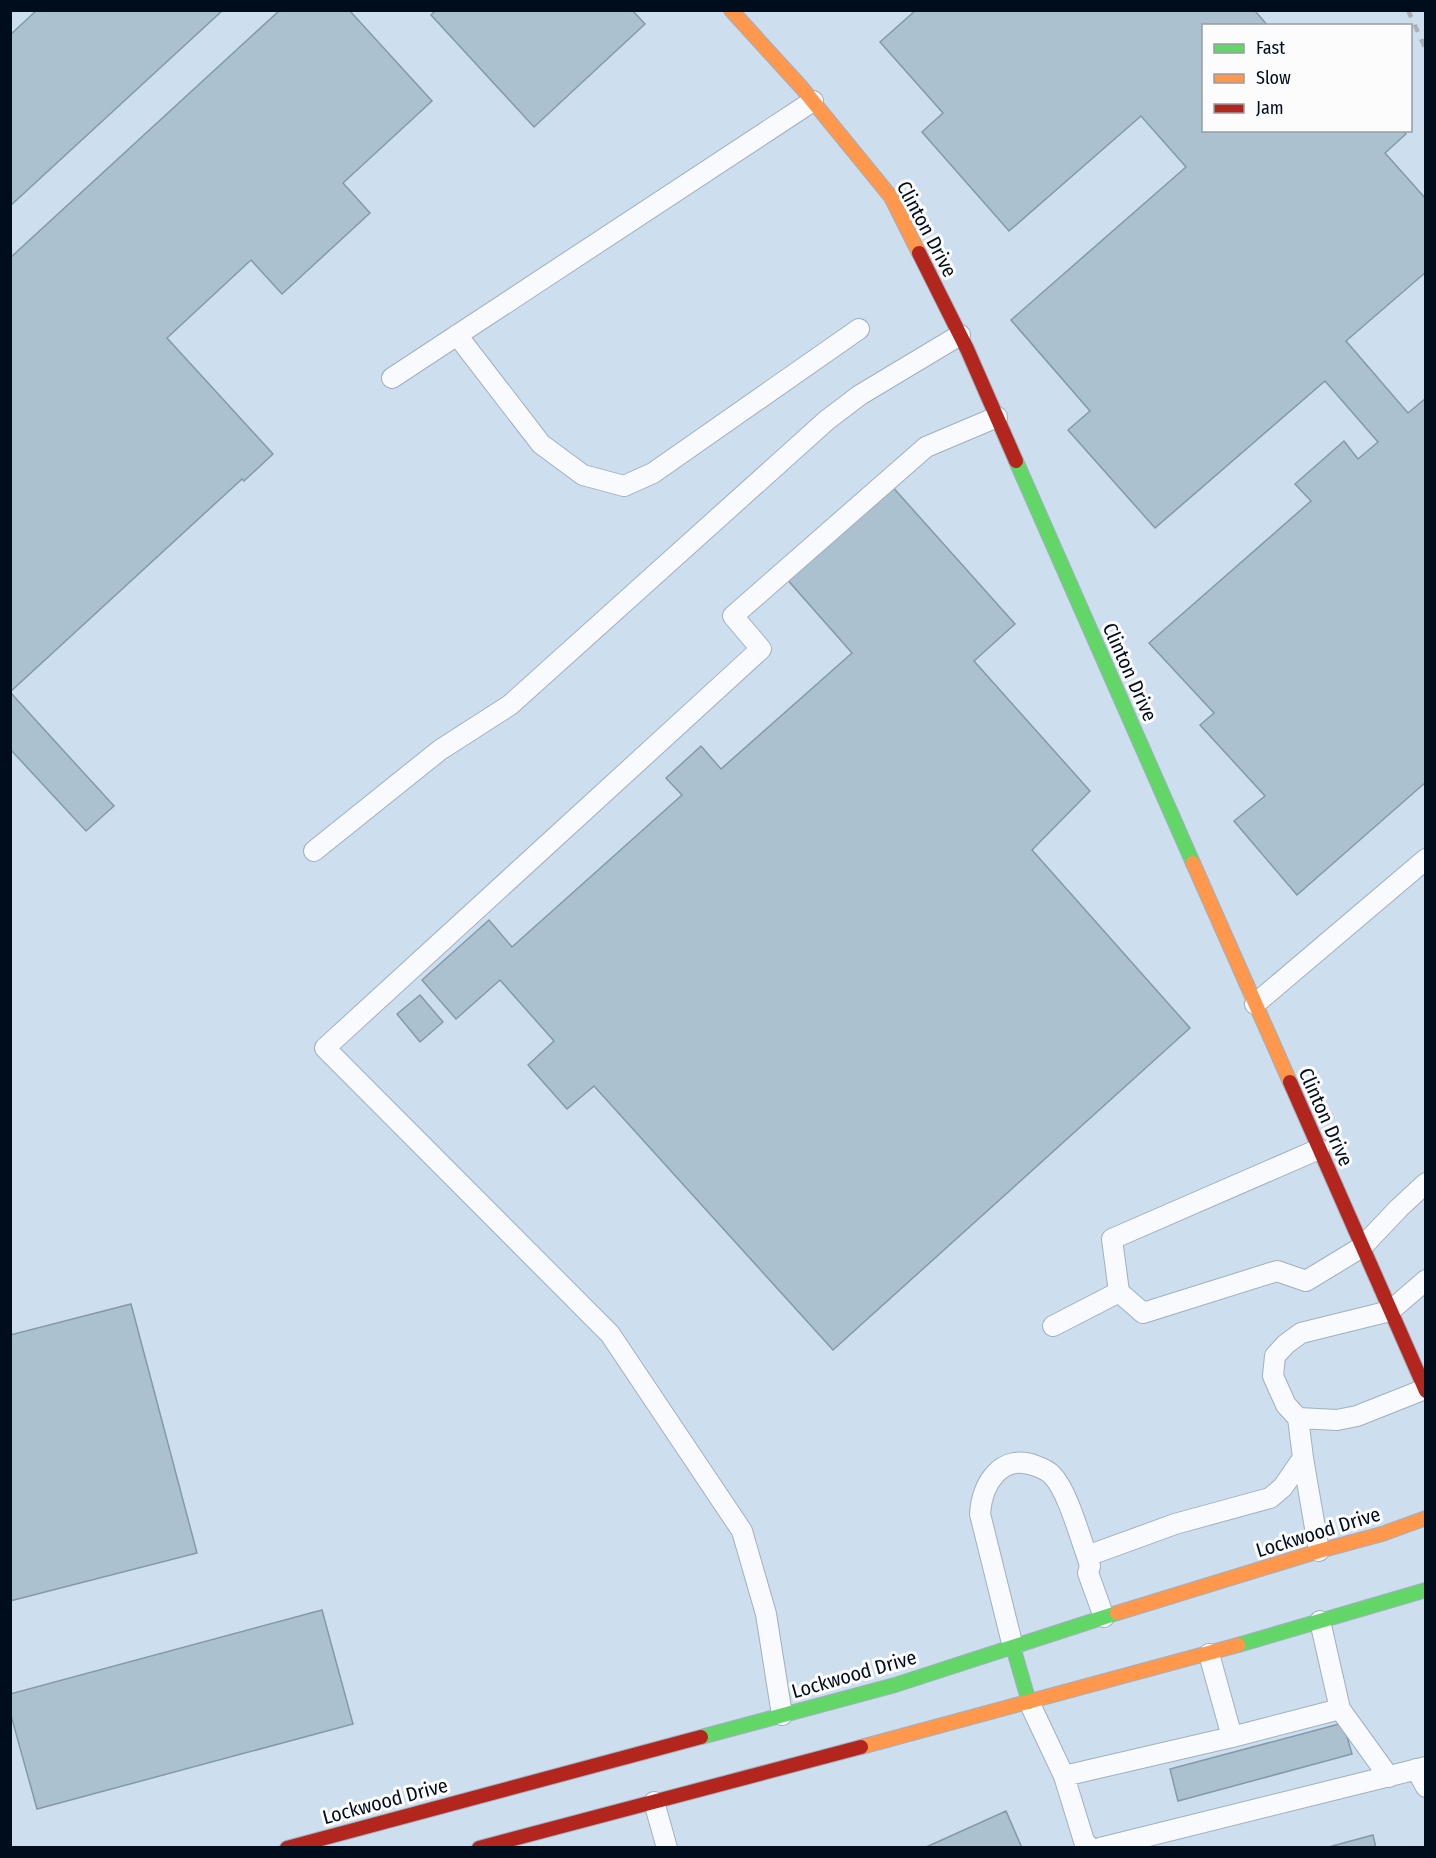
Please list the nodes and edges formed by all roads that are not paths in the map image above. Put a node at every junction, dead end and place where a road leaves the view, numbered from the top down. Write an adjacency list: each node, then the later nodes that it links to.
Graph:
1 (730, 10): 2 (main road, Clinton Drive)
2 (813, 101): 4 (lane); 5 (main road, Clinton Drive)
3 (860, 329): 4 (lane)
4 (457, 335): 6 (lane)
5 (960, 335): 7 (main road, Clinton Drive); 8 (lane)
6 (392, 378)
7 (997, 417): 10 (main road, Clinton Drive); 31 (lane)
8 (314, 851)
9 (1425, 859): 10 (lane)
10 (1255, 1005): 11 (main road, Clinton Drive)
11 (1319, 1149): 13 (main road, Clinton Drive); 15 (lane)
12 (1425, 1183): 13 (lane)
13 (1362, 1247): 15 (lane); 16 (main road, Clinton Drive)
14 (1425, 1280): 16 (lane)
15 (1119, 1292): 17 (lane)
16 (1390, 1311): 18 (main road, Clinton Drive); 19 (lane)
17 (1053, 1326)
18 (1425, 1390): 19 (lane)
19 (1298, 1418): 20 (lane)
20 (1303, 1458): 22 (lane); 23 (lane)
21 (1425, 1518): 22 (main road, Lockwood Drive)
22 (1318, 1551): 25 (main road, Lockwood Drive)
23 (1086, 1556): 25 (lane); 27 (lane)
24 (1425, 1590): 26 (main road)
25 (1104, 1617): 27 (main road, Lockwood Drive)
26 (1320, 1621): 28 (main road); 30 (lane)
27 (1013, 1647): 29 (main road); 31 (main road, Lockwood Drive)
28 (1209, 1654): 29 (main road); 32 (lane)
29 (1029, 1702): 34 (lane); 37 (main road)
30 (1340, 1709): 32 (lane); 35 (lane)
31 (784, 1720): 38 (main road, Lockwood Drive)
32 (1232, 1737): 34 (lane)
33 (1421, 1768): 35 (lane); 36 (lane)
34 (1065, 1776): 39 (lane)
35 (1389, 1777): 39 (lane)
36 (1425, 1787)
37 (653, 1797): 41 (main road); 42 (lane)
38 (356, 1839): 40 (main road, Lockwood Drive)
39 (1090, 1846)
40 (287, 1848)
41 (479, 1848)
42 (667, 1848)

